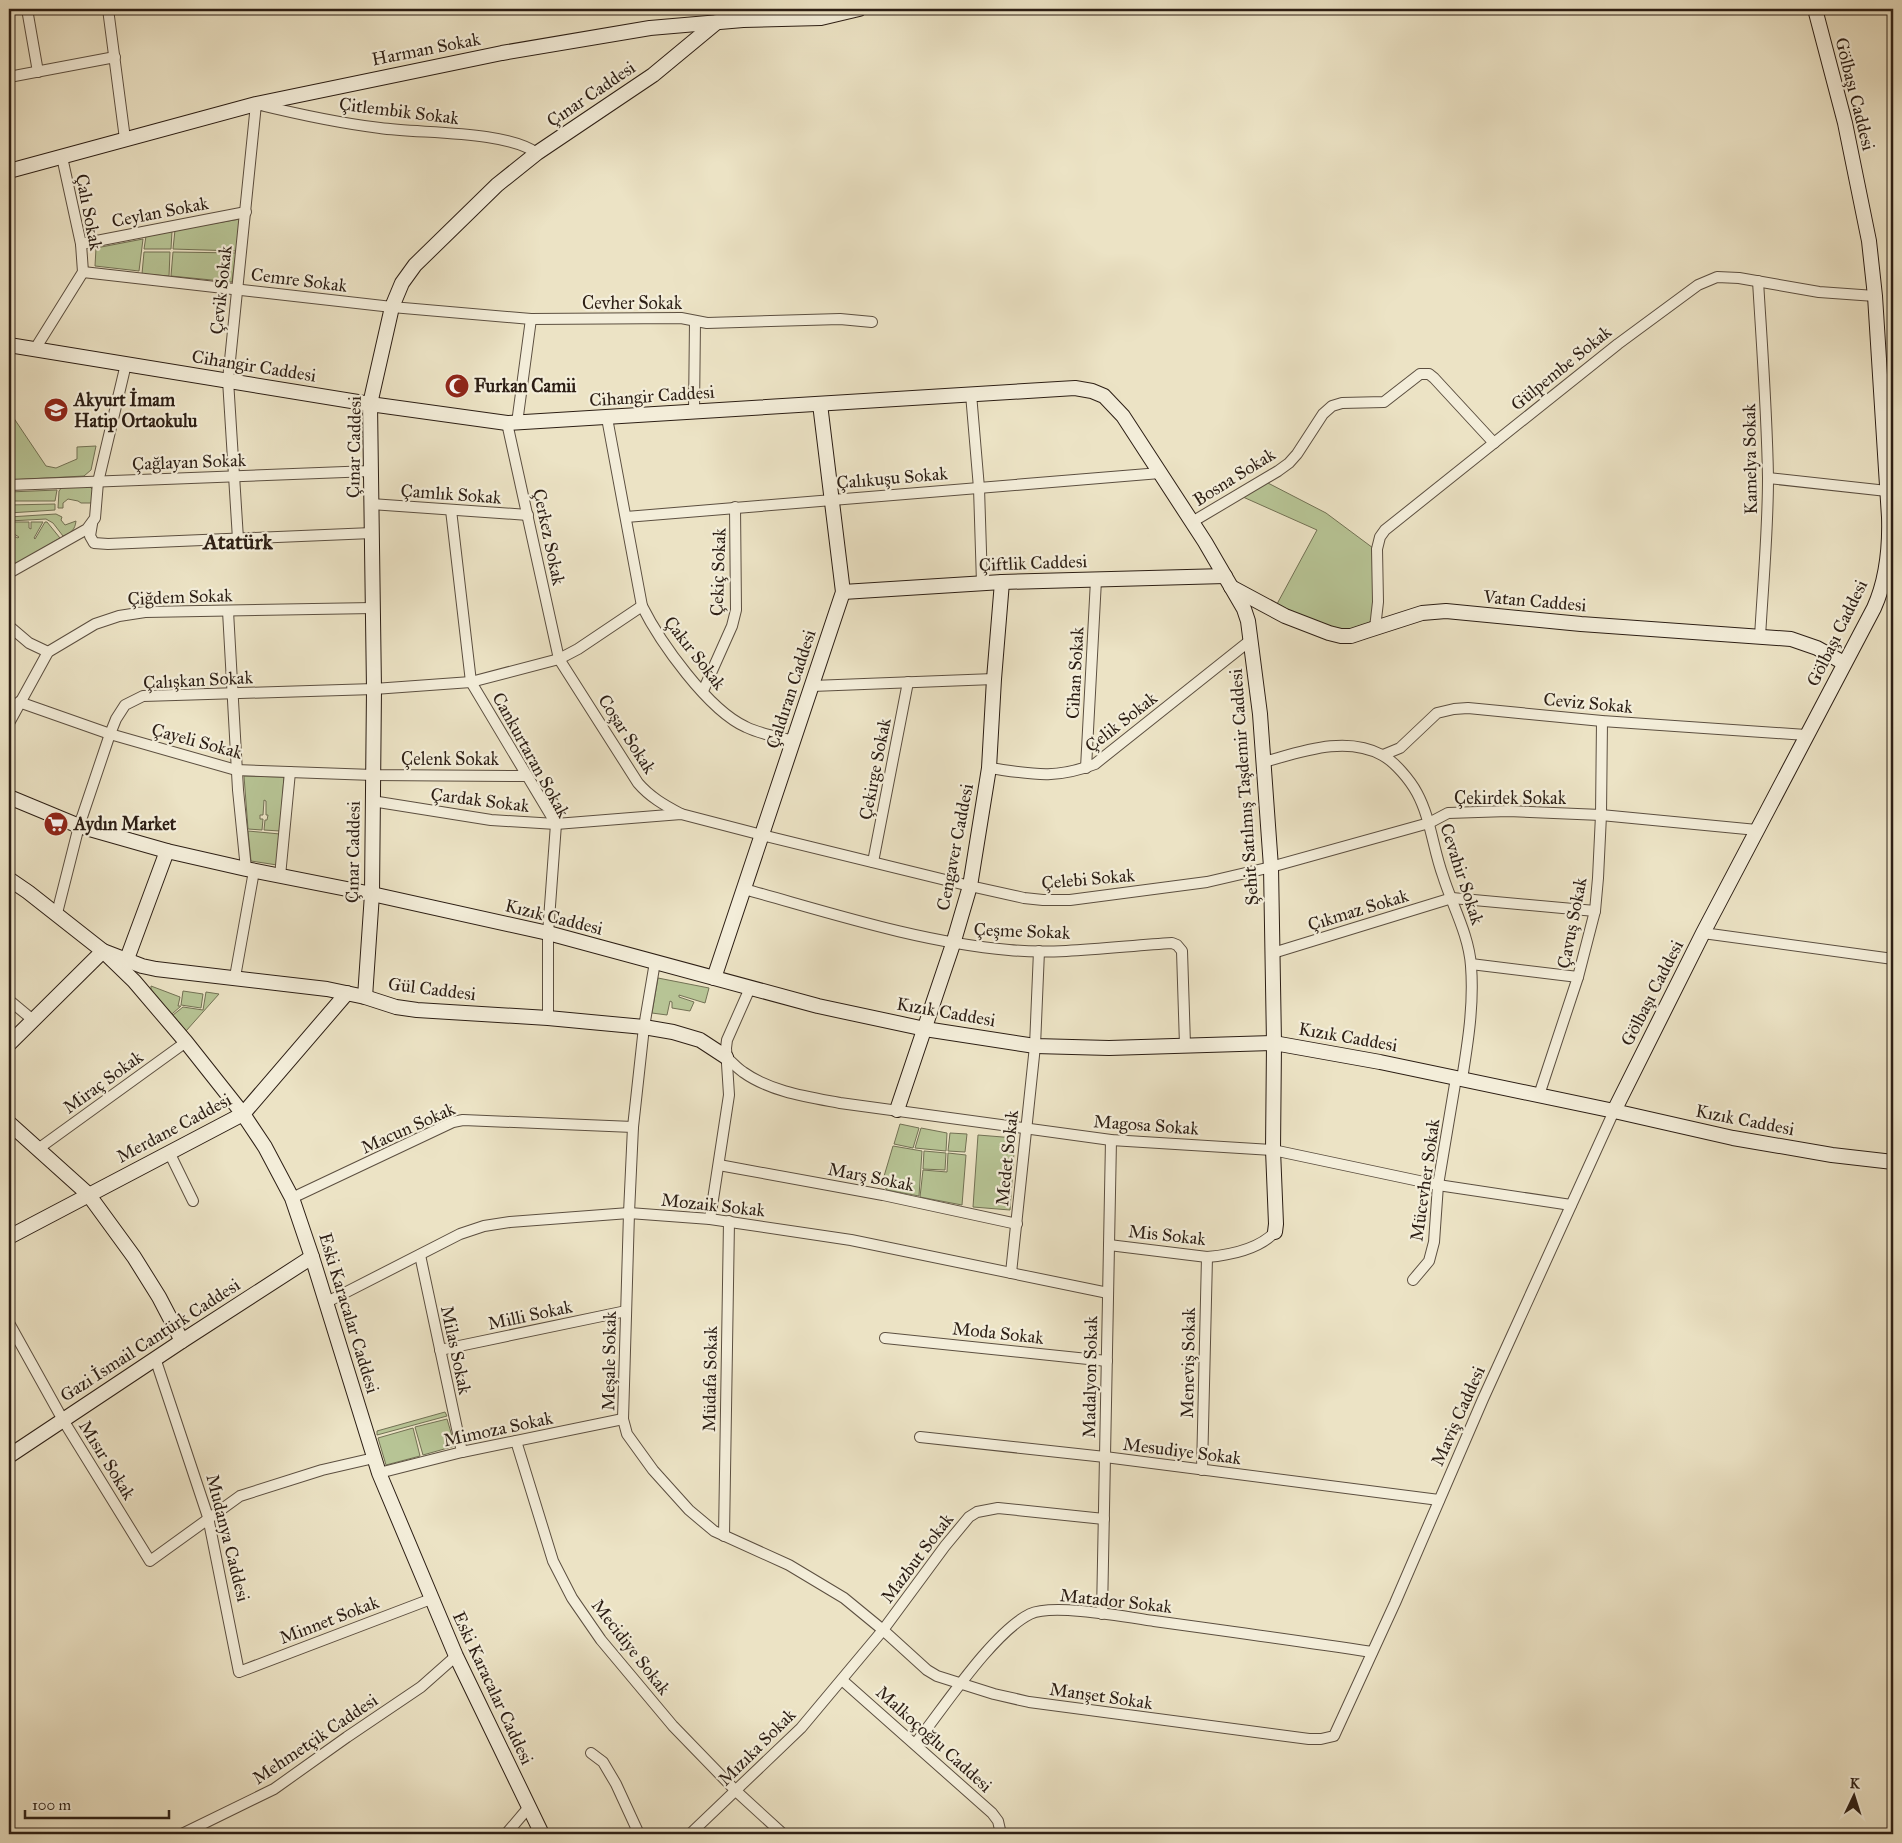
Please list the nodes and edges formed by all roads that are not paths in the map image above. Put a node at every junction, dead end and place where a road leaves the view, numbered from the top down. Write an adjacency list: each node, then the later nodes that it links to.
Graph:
1 (27, 9): 7 (street)
2 (108, 9): 6 (street)
3 (859, 9): 5 (street, Harman Sokak)
4 (1815, 9): 19 (street, Gölbaşı Caddesi)
5 (718, 22): 9 (street, Harman Sokak); 11 (street, Çınar Caddesi)
6 (115, 57): 7 (street); 10 (street)
7 (38, 72): 8 (street)
8 (9, 77)
9 (256, 104): 10 (street, Harman Sokak); 11 (street, Çitlembik Sokak); 14 (street, Çevik Sokak)
10 (125, 139): 12 (street, Harman Sokak)
11 (537, 153): 20 (street, Çınar Caddesi)
12 (62, 157): 13 (street, Harman Sokak); 15 (street, Çalı Sokak)
13 (9, 171)
14 (246, 212): 15 (street, Ceylan Sokak); 18 (street, Çevik Sokak)
15 (81, 244): 16 (street, Çalı Sokak)
16 (83, 272): 18 (street, Cemre Sokak); 25 (street, Çalı Sokak)
17 (1758, 281): 19 (street, Gülpembe Sokak); 35 (street, Gülpembe Sokak); 39 (street, Kamelya Sokak)
18 (237, 289): 20 (street, Cemre Sokak); 27 (street, Çevik Sokak)
19 (1875, 296): 43 (street, Gölbaşı Caddesi)
20 (392, 307): 21 (street, Cevher Sokak); 30 (street, Çınar Caddesi)
21 (531, 319): 22 (street, Cevher Sokak); 34 (street, Çerkez Sokak)
22 (695, 321): 23 (street, Cevher Sokak); 32 (street)
23 (872, 322)
24 (9, 346): 25 (street, Cihangir Caddesi)
25 (35, 349): 26 (street, Cihangir Caddesi)
26 (126, 364): 27 (street, Cihangir Caddesi); 40 (street)
27 (228, 380): 30 (street, Cihangir Caddesi); 38 (street, Çevik Sokak)
28 (1092, 391): 29 (street, Cihangir Caddesi); 37 (street, Şehit Satılmış Taşdemir Caddesi)
29 (971, 394): 31 (street, Cihangir Caddesi); 42 (street)
30 (370, 404): 34 (street, Cihangir Caddesi); 36 (street, Çınar Caddesi)
31 (820, 404): 32 (street, Cihangir Caddesi); 44 (street, Çaldıran Caddesi)
32 (694, 412): 33 (street, Cihangir Caddesi)
33 (607, 418): 34 (street, Cihangir Caddesi); 49 (street, Çakır Sokak)
34 (512, 423): 48 (street, Çerkez Sokak)
35 (1494, 443): 50 (street, Bosna Sokak); 64 (street, Gülpembe Sokak)
36 (371, 471): 38 (street, Çağlayan Sokak); 45 (street, Çınar Caddesi)
37 (1160, 473): 42 (street, Çalıkuşu Sokak); 50 (street, Şehit Satılmış Taşdemir Caddesi)
38 (234, 477): 40 (street, Çağlayan Sokak); 53 (street, Çevik Sokak)
39 (1768, 478): 43 (street); 65 (street, Kamelya Sokak)
40 (98, 482): 41 (street, Çağlayan Sokak); 51 (street)
41 (9, 485)
42 (978, 488): 44 (street, Çalıkuşu Sokak); 58 (street)
43 (1887, 491): 69 (street, Gölbaşı Caddesi)
44 (832, 500): 46 (street, Çalıkuşu Sokak); 59 (street, Çaldıran Caddesi)
45 (372, 504): 47 (street, Çamlık Sokak); 52 (street, Çınar Caddesi)
46 (735, 507): 49 (street, Çalıkuşu Sokak); 75 (street, Çekiç Sokak)
47 (451, 510): 48 (street, Çamlık Sokak); 71 (street, Cankurtaran Sokak)
48 (528, 516): 68 (street, Çerkez Sokak)
49 (626, 516): 60 (street, Çakır Sokak)
50 (1192, 522): 56 (street, Şehit Satılmış Taşdemir Caddesi)
51 (92, 524): 53 (street); 54 (street)
52 (372, 533): 53 (street); 61 (street, Çınar Caddesi)
53 (238, 540)
54 (9, 573)
55 (1096, 580): 56 (street, Çiftlik Caddesi); 57 (street, Çiftlik Caddesi); 86 (street, Cihan Sokak)
56 (1228, 581): 64 (street, Vatan Caddesi); 66 (street, Şehit Satılmış Taşdemir Caddesi)
57 (1002, 582): 58 (street, Çiftlik Caddesi); 70 (street, Cengaver Caddesi)
58 (982, 584): 59 (street, Çiftlik Caddesi)
59 (843, 592): 73 (street, Çaldıran Caddesi)
60 (642, 606): 68 (street, Çalışkan Sokak); 75 (street, Çakır Sokak)
61 (373, 608): 62 (street, Çiğdem Sokak); 74 (street, Çınar Caddesi)
62 (228, 611): 67 (street, Çiğdem Sokak); 76 (street)
63 (9, 626): 67 (street)
64 (1375, 628): 65 (street, Vatan Caddesi)
65 (1760, 637): 69 (street, Vatan Caddesi)
66 (1252, 639): 84 (street, Şehit Satılmış Taşdemir Caddesi); 86 (street, Çelik Sokak)
67 (48, 652): 77 (street, Çiğdem Sokak)
68 (559, 659): 71 (street, Çalışkan Sokak); 93 (street, Coşar Sokak)
69 (1844, 663): 81 (street, Gölbaşı Caddesi)
70 (994, 679): 72 (street); 85 (street, Cengaver Caddesi)
71 (471, 682): 74 (street, Çalışkan Sokak); 90 (street, Cankurtaran Sokak)
72 (908, 682): 73 (street); 101 (street, Çekirge Sokak)
73 (812, 686): 82 (street, Çaldıran Caddesi)
74 (374, 689): 76 (street, Çalışkan Sokak); 89 (street, Çınar Caddesi)
75 (702, 691): 82 (street, Çakır Sokak)
76 (232, 694): 80 (street, Çalışkan Sokak); 87 (street)
77 (19, 702): 79 (street, Çiğdem Sokak); 80 (street, Çayeli Sokak)
78 (1602, 721): 81 (street, Ceviz Sokak); 83 (street, Ceviz Sokak); 94 (street, Çavuş Sokak)
79 (9, 722)
80 (110, 734): 87 (street, Çayeli Sokak); 97 (street, Çalışkan Sokak)
81 (1806, 735): 98 (street, Gölbaşı Caddesi)
82 (794, 741): 99 (street, Çaldıran Caddesi)
83 (1383, 756): 84 (street, Cevahir Sokak); 95 (street, Cevahir Sokak)
84 (1264, 762): 102 (street, Şehit Satılmış Taşdemir Caddesi)
85 (989, 768): 86 (street, Çelik Sokak); 106 (street, Cengaver Caddesi)
86 (1086, 768)
87 (236, 770): 88 (street, Çayeli Sokak); 103 (street)
88 (290, 772): 89 (street, Çayeli Sokak); 104 (street)
89 (372, 774): 90 (street, Çelenk Sokak); 92 (street, Çınar Caddesi)
90 (527, 776): 96 (street, Cankurtaran Sokak)
91 (9, 797): 97 (street, Kızık Caddesi)
92 (372, 801): 96 (street, Çardak Sokak); 108 (street, Çınar Caddesi)
93 (681, 814): 96 (street, Çardak Sokak); 99 (street, Çardak Sokak)
94 (1601, 815): 95 (street, Çekirdek Sokak); 98 (street, Çekirdek Sokak); 110 (street, Çavuş Sokak)
95 (1429, 823): 102 (street, Çekirdek Sokak); 109 (street, Cevahir Sokak)
96 (556, 824): 112 (street, Cankurtaran Sokak)
97 (79, 826): 100 (street, Kızık Caddesi); 111 (street, Çalışkan Sokak)
98 (1757, 830): 113 (street, Gölbaşı Caddesi)
99 (762, 836): 101 (street, Çelebi Sokak); 107 (street, Çaldıran Caddesi)
100 (167, 851): 103 (street, Kızık Caddesi); 121 (street)
101 (873, 862): 106 (street, Çelebi Sokak)
102 (1271, 867): 106 (street, Çelebi Sokak); 117 (street, Şehit Satılmış Taşdemir Caddesi)
103 (250, 870): 104 (street, Kızık Caddesi); 122 (street)
104 (280, 876): 108 (street, Kızık Caddesi)
105 (9, 879): 111 (street, Eski Karacalar Caddesi)
106 (970, 886): 114 (street, Cengaver Caddesi)
107 (744, 889): 114 (street, Çeşme Sokak); 124 (street, Çaldıran Caddesi)
108 (372, 894): 112 (street, Kızık Caddesi); 127 (street, Çınar Caddesi)
109 (1452, 898): 110 (street); 117 (street, Çıkmaz Sokak); 120 (street, Cevahir Sokak)
110 (1595, 910): 123 (street, Çavuş Sokak)
111 (56, 913): 115 (street, Eski Karacalar Caddesi)
112 (548, 933): 119 (street, Kızık Caddesi); 129 (street, Cankurtaran Sokak)
113 (1703, 933): 118 (street); 142 (street, Gölbaşı Caddesi)
114 (953, 944): 116 (street, Çeşme Sokak); 132 (street, Cengaver Caddesi)
115 (103, 951): 121 (street, Eski Karacalar Caddesi); 130 (street)
116 (1039, 952): 136 (street, Medet Sokak); 137 (street, Çeşme Sokak)
117 (1273, 953): 134 (street, Şehit Satılmış Taşdemir Caddesi)
118 (1893, 959)
119 (656, 962): 124 (street, Kızık Caddesi); 131 (street, Meşale Sokak)
120 (1471, 964): 123 (street); 139 (street, Cevahir Sokak)
121 (124, 965): 122 (street, Gül Caddesi); 133 (street, Eski Karacalar Caddesi)
122 (235, 977): 126 (street, Gül Caddesi)
123 (1578, 977): 140 (street, Çavuş Sokak)
124 (714, 978): 125 (street, Kızık Caddesi)
125 (750, 988): 132 (street, Kızık Caddesi); 138 (street)
126 (347, 993): 127 (street, Gül Caddesi); 143 (street, Merdane Caddesi)
127 (365, 997): 129 (street, Gül Caddesi)
128 (9, 1000): 130 (street)
129 (548, 1018): 131 (street, Gül Caddesi)
130 (33, 1020): 135 (street)
131 (644, 1027): 138 (street, Gül Caddesi); 145 (street, Meşale Sokak)
132 (925, 1029): 136 (street, Kızık Caddesi); 141 (street, Cengaver Caddesi)
133 (186, 1042): 143 (street, Eski Karacalar Caddesi); 148 (street, Miraç Sokak)
134 (1274, 1043): 137 (street, Kızık Caddesi); 139 (street, Kızık Caddesi); 149 (street, Şehit Satılmış Taşdemir Caddesi)
135 (9, 1044)
136 (1035, 1046): 137 (street, Kızık Caddesi); 146 (street, Medet Sokak)
137 (1185, 1046)
138 (726, 1056): 141 (street, Magosa Sokak); 152 (street)
139 (1459, 1078): 140 (street, Kızık Caddesi); 153 (street, Mücevher Sokak)
140 (1539, 1095): 142 (street, Kızık Caddesi)
141 (897, 1110): 146 (street, Magosa Sokak)
142 (1614, 1111): 151 (street, Kızık Caddesi); 157 (street, Maviş Caddesi)
143 (243, 1114): 150 (street, Merdane Caddesi); 155 (street, Eski Karacalar Caddesi)
144 (9, 1123): 148 (street)
145 (633, 1127): 155 (street, Macun Sokak); 158 (street, Meşale Sokak)
146 (1026, 1130): 147 (street, Magosa Sokak); 161 (street, Medet Sokak)
147 (1111, 1140): 149 (street, Magosa Sokak); 164 (street, Madalyon Sokak)
148 (38, 1150): 154 (street)
149 (1273, 1150): 153 (street, Magosa Sokak); 162 (street, Şehit Satılmış Taşdemir Caddesi)
150 (170, 1152): 154 (street, Merdane Caddesi); 156 (street)
151 (1893, 1162)
152 (719, 1165): 159 (street); 161 (street, Marş Sokak)
153 (1438, 1185): 157 (street, Magosa Sokak); 169 (street, Mücevher Sokak)
154 (88, 1194): 163 (street, Merdane Caddesi); 175 (street)
155 (292, 1198): 166 (street, Eski Karacalar Caddesi)
156 (193, 1201)
157 (1571, 1206): 189 (street, Maviş Caddesi)
158 (629, 1213): 159 (street, Mozaik Sokak); 165 (street, Mozaik Sokak); 172 (street, Meşale Sokak)
159 (710, 1219): 160 (street, Mozaik Sokak)
160 (729, 1221): 168 (street, Mozaik Sokak); 192 (street, Müdafa Sokak)
161 (1017, 1224): 168 (street, Medet Sokak)
162 (1275, 1232): 167 (street, Mis Sokak)
163 (9, 1235)
164 (1109, 1245): 167 (street, Mis Sokak); 170 (street, Madalyon Sokak)
165 (420, 1255): 171 (street, Mozaik Sokak); 176 (street, Milas Sokak)
166 (312, 1257): 171 (street, Eski Karacalar Caddesi); 175 (street, Gazi İsmail Cantürk Caddesi)
167 (1207, 1257): 187 (street, Meneviş Sokak)
168 (1011, 1273): 170 (street, Mozaik Sokak)
169 (1413, 1280)
170 (1108, 1292): 178 (street, Madalyon Sokak)
171 (327, 1302): 186 (street, Eski Karacalar Caddesi)
172 (626, 1312): 176 (street, Milli Sokak); 180 (street, Meşale Sokak)
173 (9, 1323): 179 (street, Mısır Sokak)
174 (885, 1338): 178 (street, Moda Sokak)
175 (182, 1341): 177 (street, Gazi İsmail Cantürk Caddesi)
176 (440, 1350): 183 (street, Milas Sokak)
177 (155, 1358): 179 (street, Gazi İsmail Cantürk Caddesi); 190 (street, Mudanya Caddesi)
178 (1107, 1361): 185 (street, Madalyon Sokak)
179 (63, 1420): 184 (street, Gazi İsmail Cantürk Caddesi); 190 (street, Mısır Sokak)
180 (624, 1420): 182 (street, Mimoza Sokak); 192 (street, Meşale Sokak)
181 (920, 1437): 185 (street, Mesudiye Sokak)
182 (516, 1441): 183 (street, Mimoza Sokak); 204 (street, Mecidiye Sokak)
183 (462, 1452): 188 (street, Mimoza Sokak)
184 (9, 1456)
185 (1105, 1457): 187 (street, Mesudiye Sokak); 191 (street, Madalyon Sokak)
186 (374, 1458): 188 (street, Eski Karacalar Caddesi); 190 (street)
187 (1202, 1470): 189 (street, Mesudiye Sokak)
188 (379, 1473): 193 (street, Eski Karacalar Caddesi)
189 (1439, 1500): 196 (street, Maviş Caddesi)
190 (208, 1518): 198 (street, Mudanya Caddesi)
191 (1104, 1519): 194 (street, Madalyon Sokak); 195 (street, Mazbut Sokak)
192 (724, 1536): 195 (street, Meşale Sokak)
193 (431, 1599): 197 (street, Eski Karacalar Caddesi); 198 (street, Minnet Sokak)
194 (1102, 1614): 196 (street, Matador Sokak); 200 (street, Matador Sokak)
195 (883, 1630): 199 (street, Mazbut Sokak); 200 (street, Manşet Sokak)
196 (1372, 1652): 201 (street, Maviş Caddesi)
197 (456, 1656): 205 (street, Eski Karacalar Caddesi); 207 (street, Mehmetçik Caddesi)
198 (239, 1672)
199 (842, 1680): 202 (street, Malkoçoğlu Caddesi); 204 (street, Mızıka Sokak)
200 (962, 1683): 201 (street, Manşet Sokak); 202 (street, Matador Sokak)
201 (1334, 1736)
202 (915, 1744): 206 (street, Malkoçoğlu Caddesi)
203 (591, 1753): 210 (street)
204 (736, 1791): 211 (street, Mızıka Sokak); 212 (street, Mecidiye Sokak)
205 (529, 1807): 208 (street); 209 (street, Eski Karacalar Caddesi)
206 (1001, 1830)
207 (182, 1834)
208 (506, 1834)
209 (542, 1834)
210 (639, 1834)
211 (690, 1834)
212 (783, 1834)

